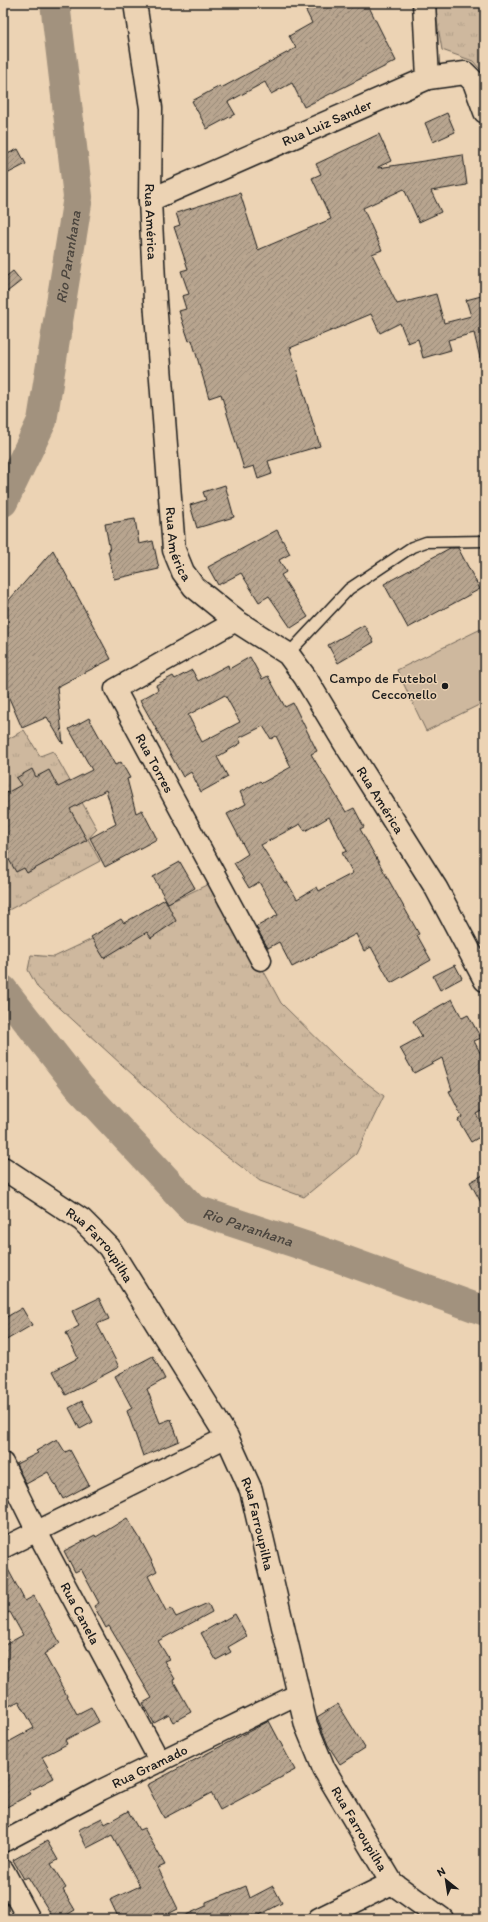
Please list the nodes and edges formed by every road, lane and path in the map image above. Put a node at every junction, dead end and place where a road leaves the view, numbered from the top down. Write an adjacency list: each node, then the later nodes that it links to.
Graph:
1 (135, 3): 5 (street, Rua América)
2 (424, 3): 3 (street)
3 (428, 78): 4 (street, Rua Luiz Sander); 5 (street, Rua Luiz Sander)
4 (485, 112)
5 (150, 200): 7 (street, Rua América)
6 (485, 541): 8 (lane)
7 (236, 622): 8 (street, Rua América); 9 (street, Rua Torres)
8 (288, 654): 10 (street, Rua América)
9 (261, 960)
10 (485, 980)
11 (3, 1168): 12 (street, Rua Farroupilha)
12 (227, 1437): 14 (street); 16 (street, Rua Farroupilha)
13 (3, 1463): 14 (street, Rua Canela)
14 (36, 1530): 15 (street); 17 (street, Rua Canela)
15 (3, 1548)
16 (298, 1694): 17 (street, Rua Gramado); 20 (street, Rua Farroupilha)
17 (160, 1762): 18 (street, Rua Gramado)
18 (3, 1842)
19 (3, 1871): 21 (street)
20 (392, 1883): 22 (street); 23 (street, Rua Farroupilha)
21 (29, 1919)
22 (319, 1919)
23 (442, 1919)

